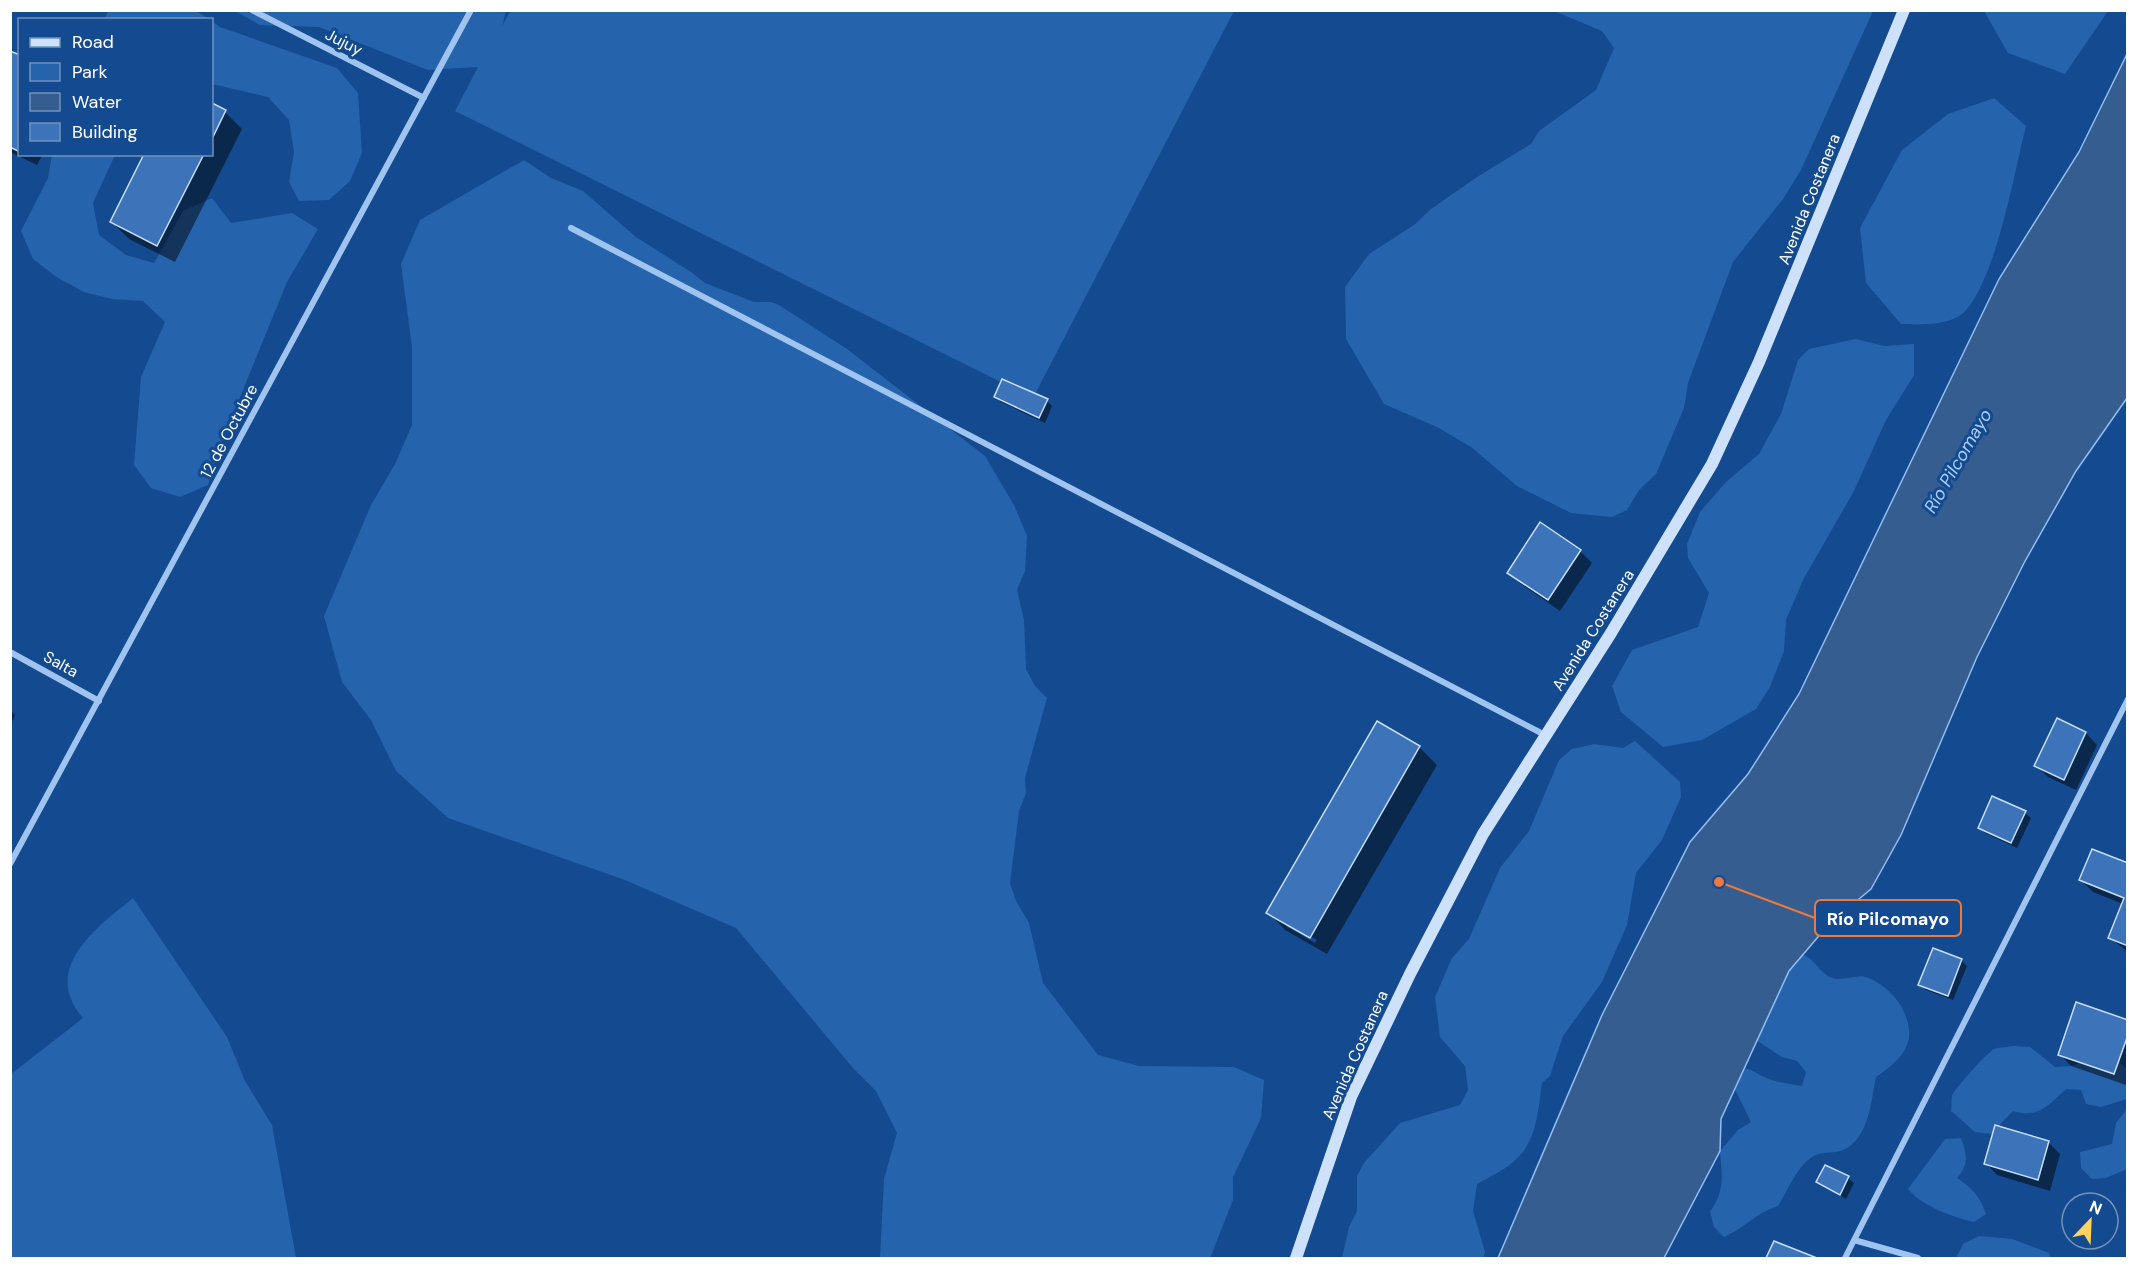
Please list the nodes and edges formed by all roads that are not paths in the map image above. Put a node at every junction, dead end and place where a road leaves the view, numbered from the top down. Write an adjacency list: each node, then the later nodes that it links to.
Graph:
1 (252, 10): 4 (street, Jujuy)
2 (471, 10): 4 (street, 12 de Octubre)
3 (1904, 10): 9 (street, Avenida Costanera)
4 (424, 98): 8 (street, 12 de Octubre)
5 (571, 228): 9 (street)
6 (10, 652): 8 (street, Salta)
7 (2127, 699): 11 (street)
8 (99, 701): 10 (street, 12 de Octubre)
9 (1546, 736): 12 (street, Avenida Costanera)
10 (10, 864)
11 (1854, 1240): 13 (street); 14 (street)
12 (1296, 1258)
13 (1845, 1258)
14 (1918, 1258)

